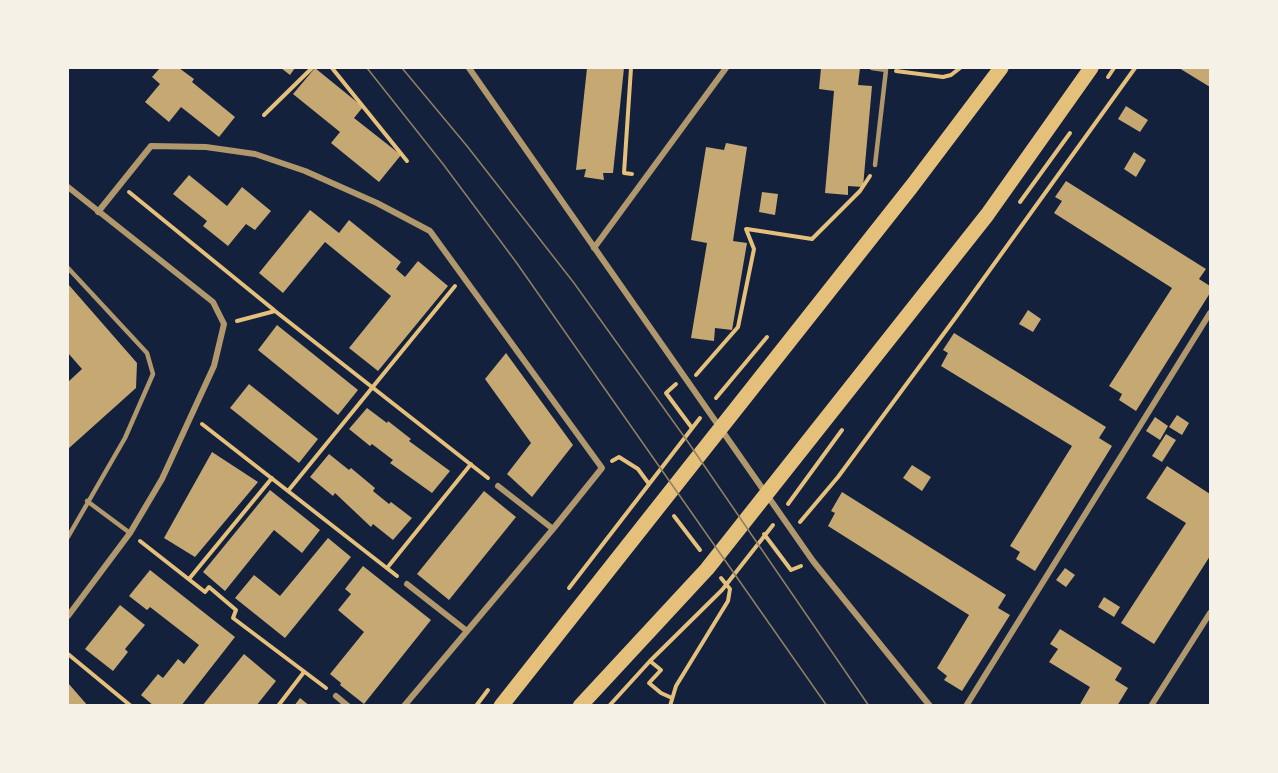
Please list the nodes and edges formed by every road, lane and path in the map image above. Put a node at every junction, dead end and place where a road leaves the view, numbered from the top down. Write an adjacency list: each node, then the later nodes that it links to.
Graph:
1 (312, 68): 12 (path)
2 (332, 68): 13 (path)
3 (470, 68): 19 (street)
4 (631, 68): 15 (path)
5 (726, 68): 15 (street)
6 (873, 68): 11 (lane)
7 (960, 68): 11 (path)
8 (1001, 68): 65 (main road)
9 (1091, 68): 66 (main road)
10 (1135, 68): 43 (path)
11 (886, 70): 14 (lane)
12 (264, 115)
13 (408, 160)
14 (875, 165): 26 (path)
15 (646, 177): 19 (street)
16 (120, 185): 18 (street); 21 (street); 22 (path)
17 (68, 187): 18 (street)
18 (98, 212): 24 (street)
19 (594, 248): 26 (street)
20 (68, 268): 38 (lane)
21 (463, 276): 27 (path); 41 (street)
22 (275, 311): 24 (path); 27 (path)
23 (1210, 313): 69 (street)
24 (224, 324): 31 (street)
25 (733, 376): 29 (path)
26 (688, 384): 43 (street)
27 (373, 387): 33 (path); 37 (path)
28 (666, 393): 32 (path)
29 (713, 402)
30 (706, 411): 32 (path)
31 (192, 416): 34 (path); 44 (street)
32 (693, 429): 50 (path)
33 (471, 464): 36 (path); 46 (path)
34 (272, 478): 37 (path); 48 (path)
35 (806, 481): 39 (path)
36 (498, 486): 41 (street)
37 (288, 491): 46 (path)
38 (87, 501): 44 (lane); 45 (lane)
39 (786, 507)
40 (774, 524): 55 (path)
41 (553, 530): 53 (street)
42 (764, 532): 47 (path)
43 (792, 532): 68 (street)
44 (130, 533): 48 (path); 52 (street)
45 (68, 537)
46 (387, 568): 49 (path)
47 (790, 570)
48 (189, 579): 56 (path)
49 (407, 584): 53 (street)
50 (567, 590)
51 (1210, 613): 70 (street)
52 (68, 616)
53 (467, 631): 63 (street)
54 (68, 654): 60 (path)
55 (650, 661): 59 (path); 67 (path)
56 (304, 672): 58 (path); 61 (path)
57 (489, 688): 64 (path)
58 (336, 696): 62 (street)
59 (672, 698)
60 (131, 705)
61 (278, 705)
62 (348, 705)
63 (404, 705)
64 (476, 705)
65 (501, 705)
66 (580, 705)
67 (609, 705)
68 (930, 705)
69 (966, 705)
70 (1151, 705)

